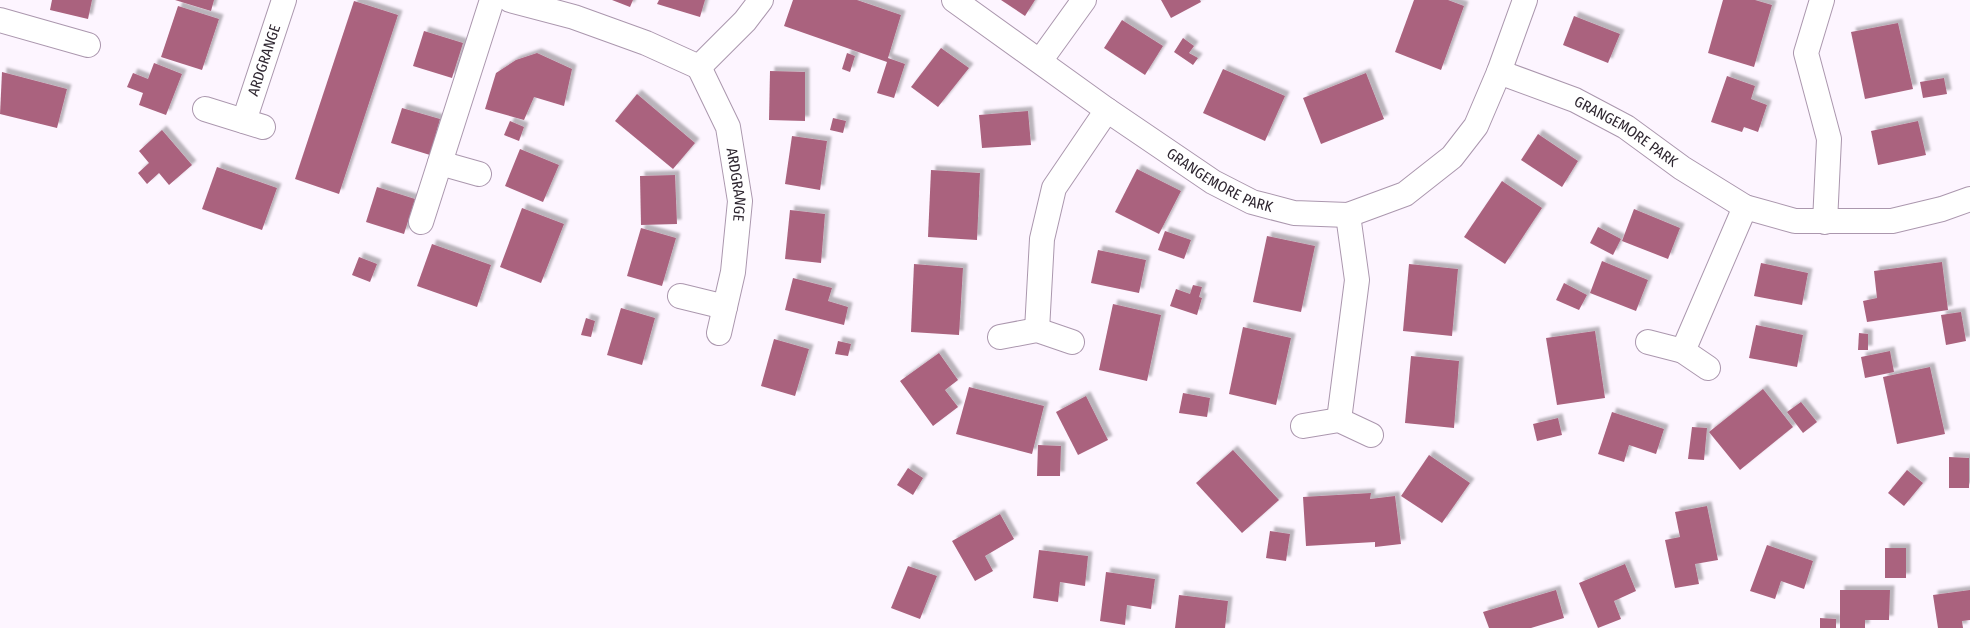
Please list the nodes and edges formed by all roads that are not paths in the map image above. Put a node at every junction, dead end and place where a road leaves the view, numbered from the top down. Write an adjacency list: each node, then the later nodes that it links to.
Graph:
1 (4, 0): 10 (street)
2 (284, 0): 16 (street, ARDGRANGE)
3 (492, 0): 18 (street)
4 (510, 0): 14 (street)
5 (761, 0): 14 (street)
6 (954, 0): 13 (street, GRANGEMORE PARK)
7 (1084, 0): 13 (street)
8 (1525, 0): 15 (street, GRANGEMORE PARK)
9 (1822, 0): 24 (street)
10 (0, 14)
11 (0, 20): 12 (street)
12 (88, 45)
13 (1040, 61): 17 (street, GRANGEMORE PARK)
14 (699, 67): 26 (street, ARDGRANGE)
15 (1500, 72): 21 (street, GRANGEMORE PARK); 22 (street, GRANGEMORE PARK)
16 (206, 109)
17 (1106, 110): 22 (street, GRANGEMORE PARK); 27 (street)
18 (440, 162): 19 (street); 23 (street)
19 (479, 174)
20 (1970, 199): 24 (street, GRANGEMORE PARK)
21 (1744, 207): 24 (street, GRANGEMORE PARK); 32 (street)
22 (1348, 215): 34 (street)
23 (421, 222)
24 (1825, 222)
25 (680, 296): 26 (street)
26 (725, 307): 28 (street, ARDGRANGE)
27 (1037, 330): 29 (street); 30 (street)
28 (719, 333)
29 (1000, 337)
30 (1072, 342)
31 (1648, 342): 32 (street)
32 (1683, 351): 33 (street)
33 (1708, 368)
34 (1339, 420): 35 (street); 36 (street)
35 (1303, 426)
36 (1371, 435)

